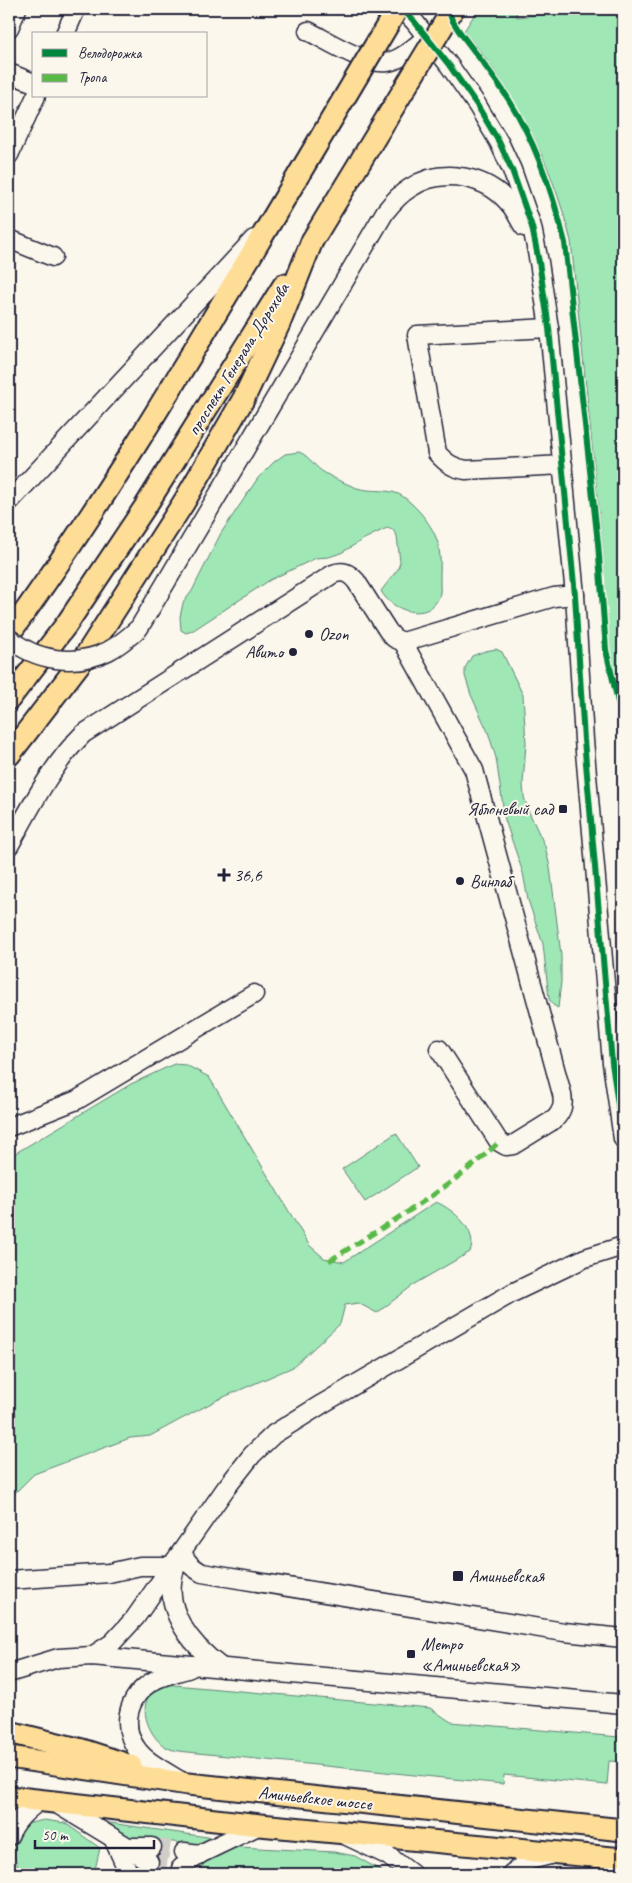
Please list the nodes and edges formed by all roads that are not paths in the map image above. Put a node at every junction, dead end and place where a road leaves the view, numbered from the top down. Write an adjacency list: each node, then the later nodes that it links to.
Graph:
1 (17, 9): 6 (street)
2 (76, 9): 8 (street)
3 (397, 9): 14 (main road, bridge)
4 (402, 9): 9 (street)
5 (453, 9): 16 (main road, проспект Генерала Дорохова, bridge)
6 (9, 26)
7 (308, 31): 9 (street)
8 (66, 32)
9 (426, 37): 18 (street)
10 (9, 73): 11 (street)
11 (32, 82)
12 (35, 98): 13 (street)
13 (9, 155)
14 (273, 218): 21 (street); 23 (main road)
15 (9, 239): 17 (street)
16 (312, 241): 25 (main road, проспект Генерала Дорохова); 26 (main road)
17 (53, 257)
18 (540, 262): 19 (street); 23 (street, bridge)
19 (549, 328): 20 (street); 20 (street)
20 (563, 465): 22 (street)
21 (9, 502)
22 (575, 595): 24 (street); 31 (street)
23 (9, 636)
24 (403, 642): 27 (street); 29 (street)
25 (9, 699)
26 (9, 755)
27 (9, 846)
28 (254, 994): 30 (street)
29 (439, 1050)
30 (9, 1127)
31 (623, 1139)
32 (623, 1246): 33 (street)
33 (182, 1551): 34 (street); 36 (street); 39 (street)
34 (172, 1566): 35 (street); 37 (street)
35 (9, 1580)
36 (623, 1638)
37 (92, 1656): 38 (street); 40 (street)
38 (196, 1666): 39 (street); 44 (street)
39 (222, 1668): 41 (street)
40 (9, 1673)
41 (623, 1704)
42 (9, 1732): 44 (main road)
43 (9, 1757): 44 (main road, Аминьевское шоссе)
44 (188, 1784): 48 (main road, Аминьевское шоссе)
45 (9, 1797): 46 (main road, Аминьевское шоссе)
46 (48, 1802): 47 (main road, Аминьевское шоссе); 50 (street); 51 (street)
47 (260, 1825): 49 (main road, Аминьевское шоссе); 55 (street)
48 (623, 1830)
49 (340, 1832): 53 (main road, Аминьевское шоссе); 57 (street)
50 (9, 1836)
51 (120, 1842): 52 (street); 56 (street)
52 (150, 1854)
53 (581, 1855): 54 (main road, Аминьевское шоссе); 58 (street)
54 (623, 1858)
55 (189, 1862)
56 (129, 1874)
57 (412, 1874)
58 (511, 1874)

